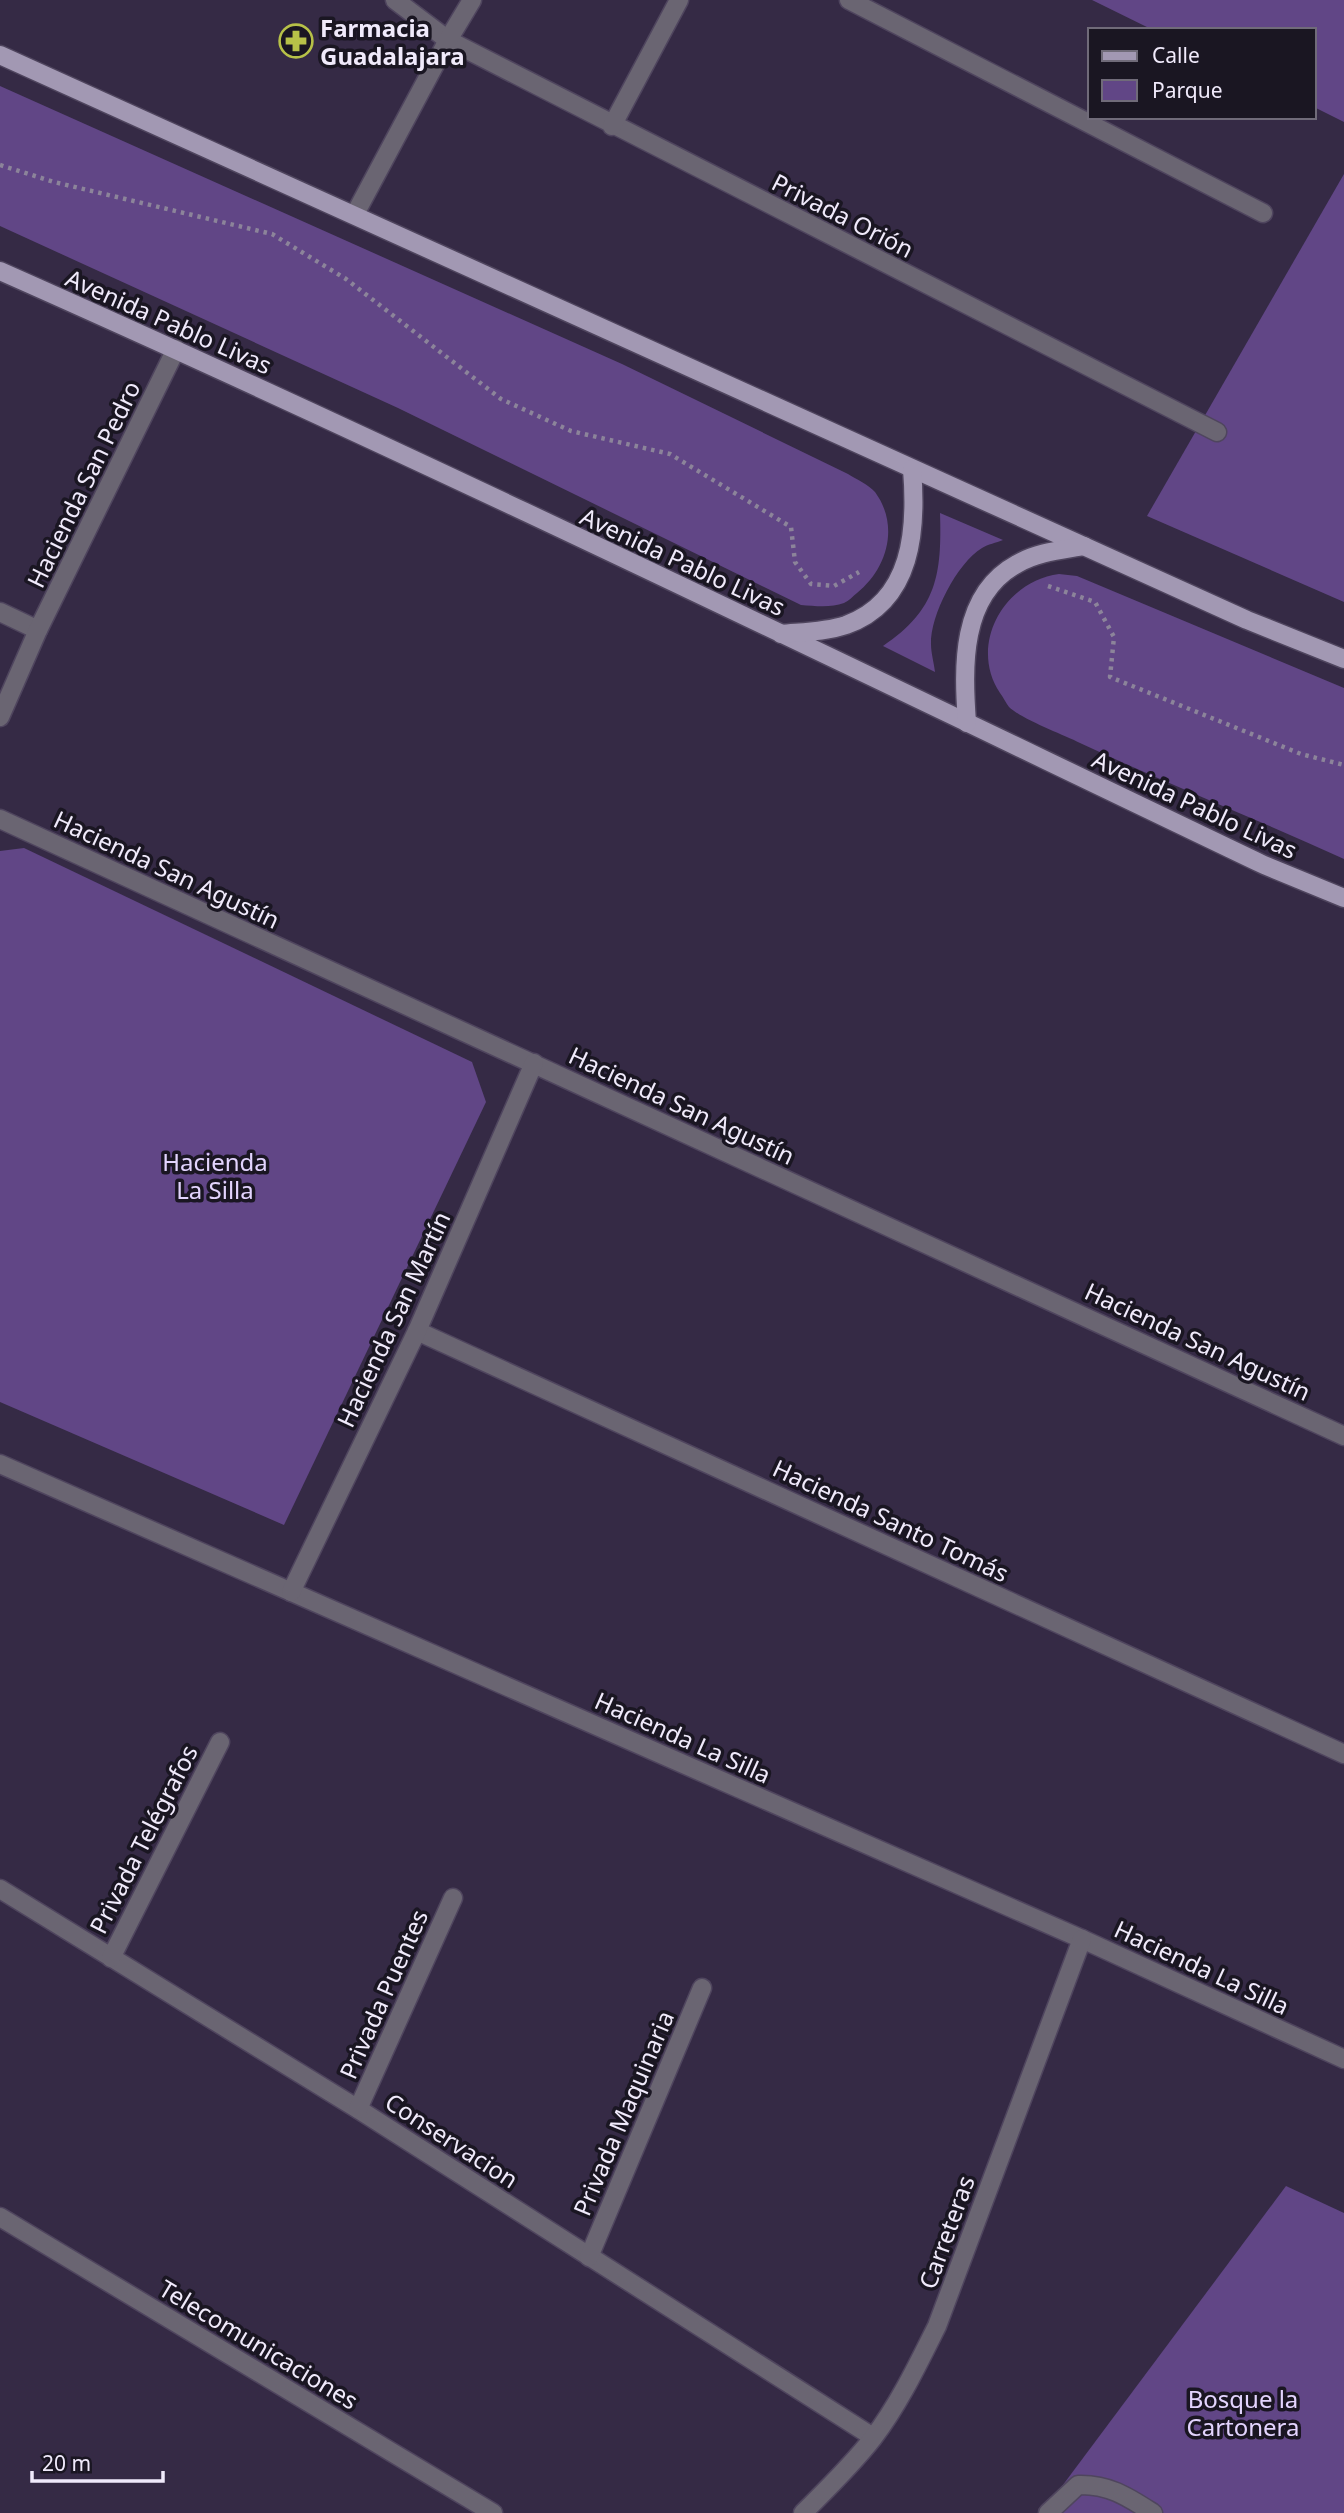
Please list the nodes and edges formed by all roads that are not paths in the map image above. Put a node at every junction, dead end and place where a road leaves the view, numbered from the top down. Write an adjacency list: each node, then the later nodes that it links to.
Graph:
1 (395, 0): 5 (street, Privada Orión)
2 (472, 0): 5 (street)
3 (679, 0): 7 (street)
4 (849, 0): 8 (street)
5 (448, 40): 7 (street, Privada Orión); 9 (street)
6 (0, 55): 9 (main road)
7 (612, 126): 12 (street, Privada Orión)
8 (1262, 212)
9 (355, 214): 13 (main road)
10 (0, 271): 11 (main road, Avenida Pablo Livas)
11 (176, 349): 16 (street, Hacienda San Pedro); 17 (main road, Avenida Pablo Livas)
12 (1217, 432)
13 (912, 469): 14 (main road); 17 (main road)
14 (1084, 546): 18 (main road); 20 (main road)
15 (0, 612): 16 (street)
16 (38, 630): 19 (street, Hacienda San Pedro)
17 (781, 634): 20 (main road, Avenida Pablo Livas)
18 (1344, 659)
19 (0, 717)
20 (968, 723): 22 (main road, Avenida Pablo Livas)
21 (0, 819): 23 (street, Hacienda San Agustín)
22 (1344, 898)
23 (534, 1063): 24 (street, Hacienda San Martín); 25 (street, Hacienda San Agustín)
24 (417, 1331): 27 (street, Hacienda San Martín); 29 (street, Hacienda Santo Tomás)
25 (1344, 1436)
26 (0, 1464): 27 (street, Hacienda La Silla)
27 (291, 1592): 32 (street, Hacienda La Silla)
28 (220, 1742): 33 (street, Privada Telégrafos)
29 (1344, 1754)
30 (0, 1889): 33 (street, Conservacion)
31 (453, 1898): 36 (street, Privada Puentes)
32 (1082, 1939): 35 (street, Hacienda La Silla); 39 (street, Carreteras)
33 (111, 1958): 36 (street, Conservacion)
34 (702, 1988): 38 (street, Privada Maquinaria)
35 (1344, 2059)
36 (358, 2109): 38 (street, Conservacion)
37 (0, 2217): 40 (street, Telecomunicaciones)
38 (589, 2257): 39 (street, Conservacion)
39 (873, 2437): 41 (street, Carreteras)
40 (493, 2513)
41 (803, 2513)
42 (1048, 2513): 43 (street)
43 (1153, 2513)

